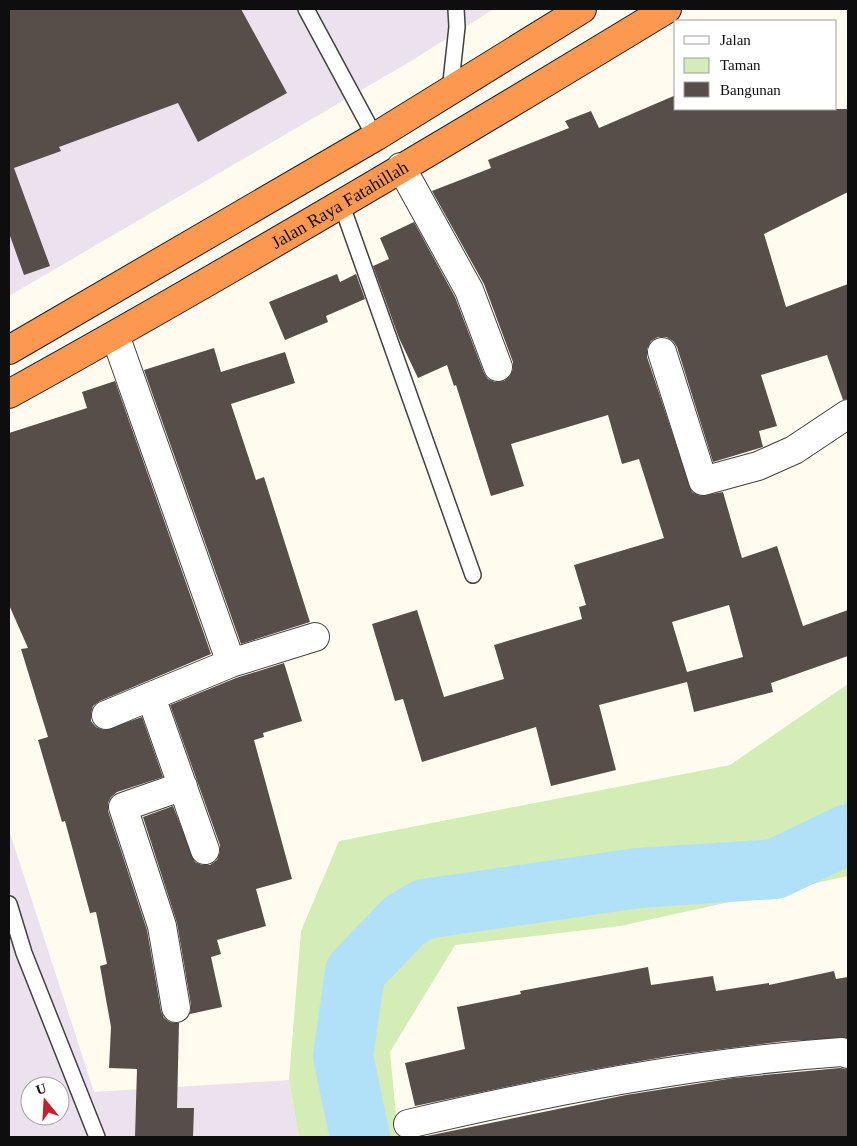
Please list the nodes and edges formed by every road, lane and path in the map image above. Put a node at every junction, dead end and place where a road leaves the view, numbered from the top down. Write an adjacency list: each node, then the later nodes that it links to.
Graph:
1 (306, 9): 6 (lane)
2 (456, 9): 5 (lane)
3 (582, 9): 5 (highway)
4 (667, 9): 7 (highway, Jalan Raya Fatahillah)
5 (450, 91): 6 (highway)
6 (375, 136): 10 (highway)
7 (401, 168): 8 (highway, Jalan Raya Fatahillah); 12 (street)
8 (341, 203): 9 (highway, Jalan Raya Fatahillah); 15 (lane)
9 (115, 335): 13 (highway, Jalan Raya Fatahillah); 17 (street)
10 (9, 350)
11 (662, 352): 14 (street)
12 (498, 367)
13 (9, 394)
14 (848, 414)
15 (473, 575)
16 (314, 637): 17 (street)
17 (231, 663): 18 (street)
18 (151, 697): 19 (street); 20 (street)
19 (106, 716)
20 (183, 786): 21 (street); 23 (street)
21 (205, 850)
22 (9, 904): 26 (lane)
23 (176, 1008)
24 (848, 1054): 25 (street)
25 (408, 1124)
26 (97, 1137)

